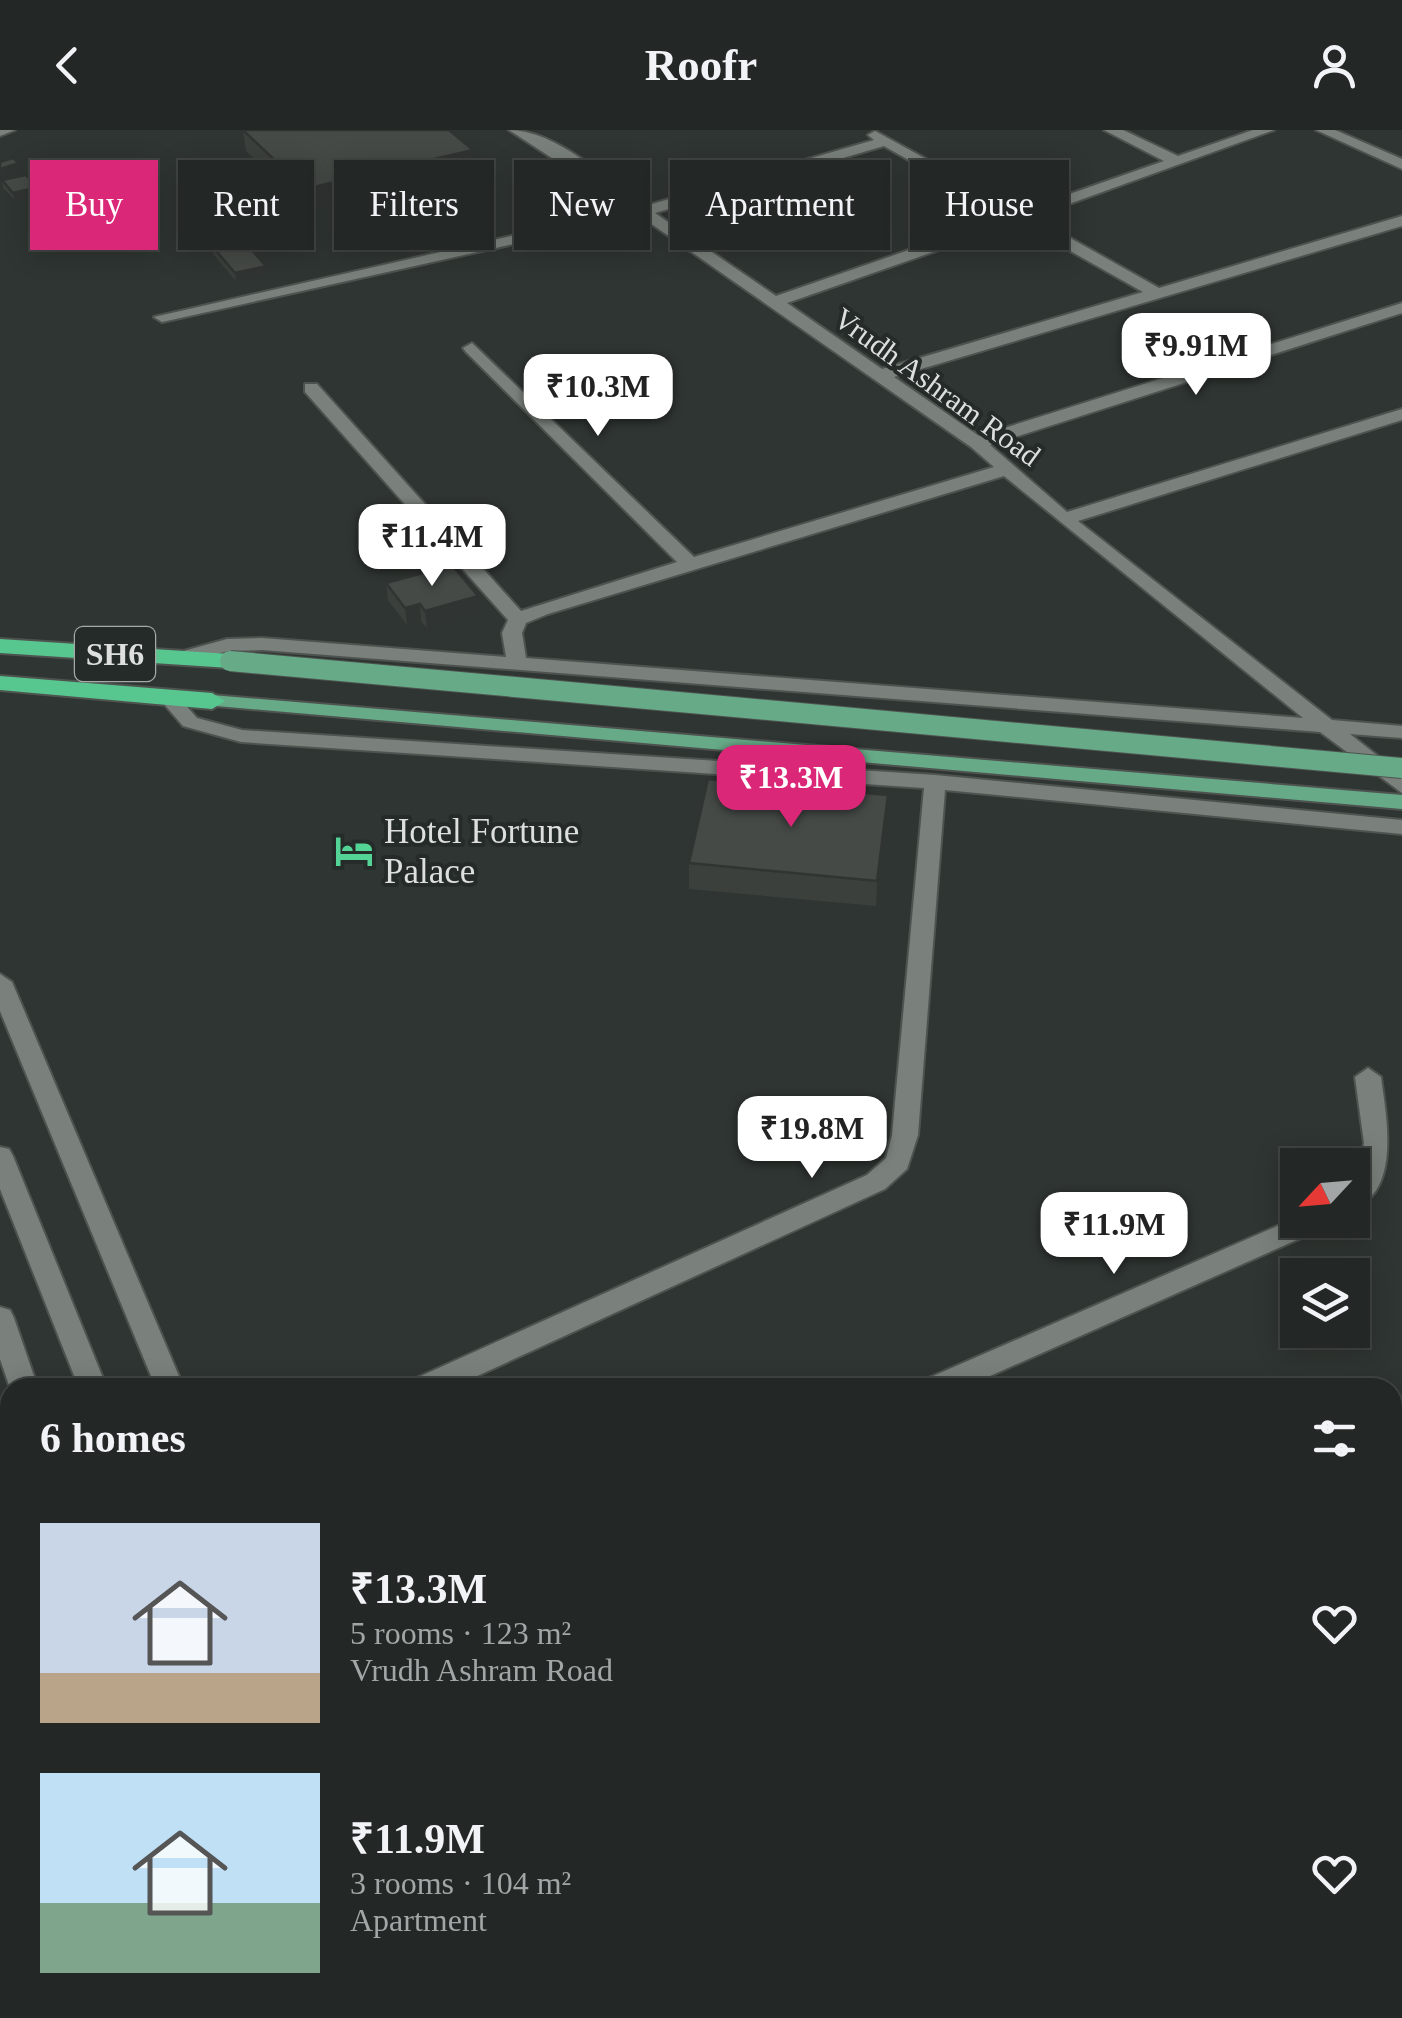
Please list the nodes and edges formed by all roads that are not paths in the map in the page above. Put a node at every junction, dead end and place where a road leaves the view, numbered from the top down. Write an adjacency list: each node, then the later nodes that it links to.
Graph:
1 (8, 130): 7 (street)
2 (866, 130): 8 (street)
3 (1110, 130): 11 (street)
4 (1267, 130): 11 (street)
5 (1323, 130): 12 (street)
6 (527, 131): 9 (street, Vrudh Ashram Road)
7 (0, 132)
8 (886, 141): 10 (street); 14 (street)
9 (570, 160)
10 (921, 160)
11 (1176, 161): 13 (street)
12 (1402, 164)
13 (1069, 200)
14 (650, 208)
15 (650, 214): 21 (street, Vrudh Ashram Road)
16 (1402, 221): 20 (street)
17 (514, 239): 23 (street)
18 (1069, 242): 20 (street)
19 (926, 250): 21 (street)
20 (1158, 294): 25 (street)
21 (775, 302): 25 (street, Vrudh Ashram Road)
22 (1402, 308): 28 (street)
23 (162, 316)
24 (472, 348): 31 (street)
25 (880, 376): 28 (street, Vrudh Ashram Road)
26 (311, 388): 32 (street)
27 (1402, 414): 30 (street)
28 (976, 443): 29 (street, Vrudh Ashram Road)
29 (1008, 469): 30 (street, Vrudh Ashram Road); 31 (street)
30 (1064, 519): 40 (street, Vrudh Ashram Road)
31 (691, 565): 32 (street)
32 (518, 619): 36 (street)
33 (0, 646): 34 (highway, SH6)
34 (180, 658): 35 (highway, SH6); 36 (street)
35 (230, 661): 42 (main road, SH6, bridge)
36 (517, 664): 40 (street)
37 (0, 683): 38 (highway, SH6)
38 (168, 697): 39 (highway, SH6); 43 (street)
39 (212, 700): 45 (main road, SH6)
40 (1325, 726): 41 (street); 44 (street, Vrudh Ashram Road)
41 (1402, 732)
42 (1402, 768)
43 (935, 782): 46 (street); 56 (street)
44 (1402, 786)
45 (1402, 802)
46 (1402, 827)
47 (0, 982): 55 (street)
48 (1368, 1078): 50 (street)
49 (0, 1156): 54 (street)
50 (1370, 1181)
51 (1280, 1236): 57 (street)
52 (0, 1318): 53 (street)
53 (21, 1378)
54 (89, 1378)
55 (166, 1378)
56 (444, 1378)
57 (957, 1378)

